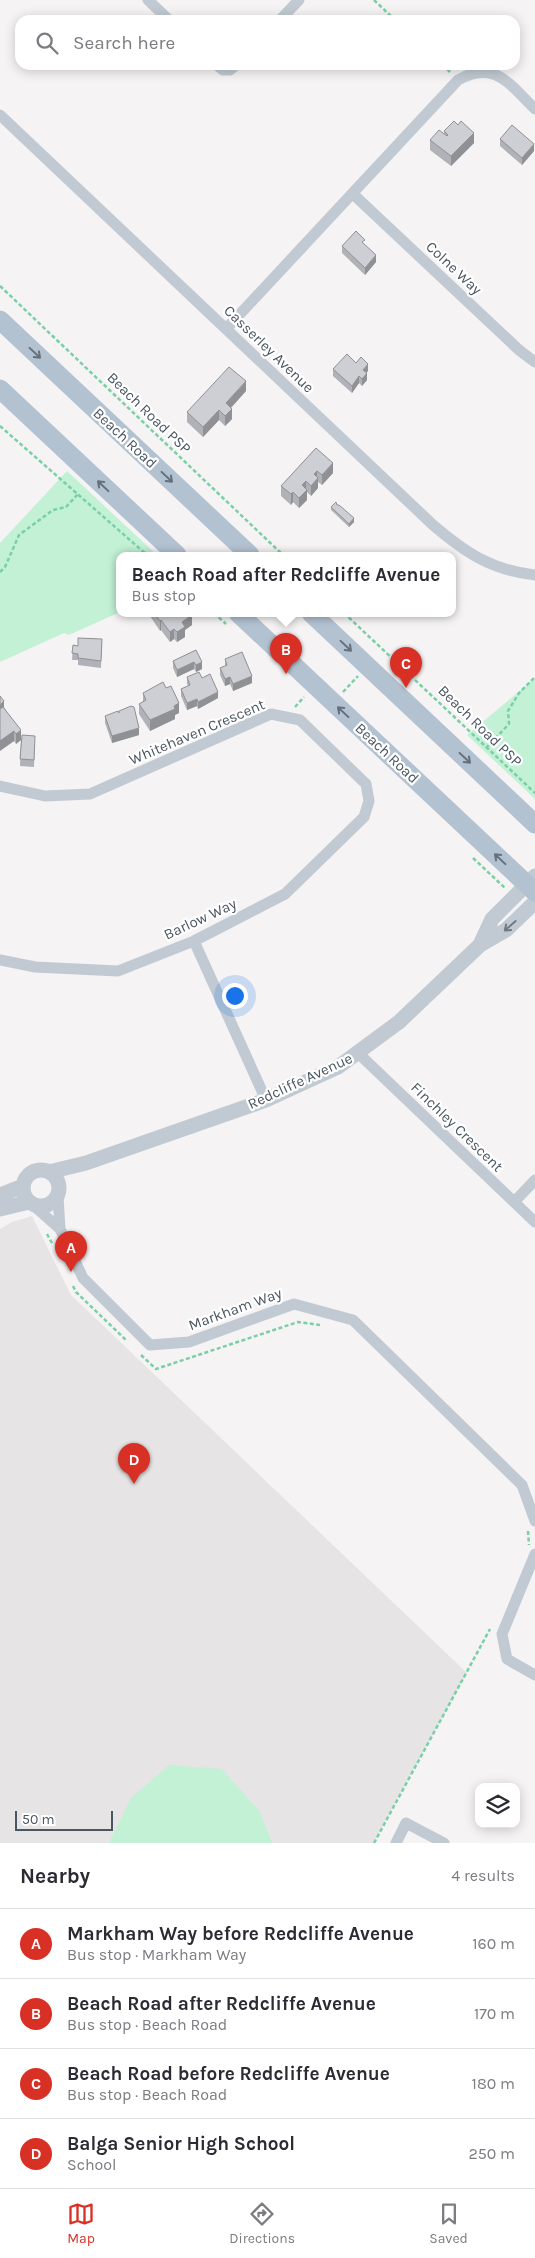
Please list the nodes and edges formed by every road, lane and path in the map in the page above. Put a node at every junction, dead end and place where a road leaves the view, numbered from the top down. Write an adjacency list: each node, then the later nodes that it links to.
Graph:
1 (148, 0): 4 (street)
2 (299, 0): 5 (street)
3 (374, 0): 6 (path)
4 (164, 15)
5 (285, 15)
6 (390, 15)
7 (535, 109): 9 (street)
8 (0, 115): 12 (street, Casserley Avenue)
9 (353, 194): 12 (street); 13 (street, Colne Way)
10 (0, 286): 20 (path, Beach Road PSP)
11 (0, 320): 19 (main road, Beach Road, one-way to 19)
12 (226, 329): 22 (street, Casserley Avenue)
13 (535, 362)
14 (0, 389): 18 (main road, one-way to 14)
15 (0, 426): 16 (path)
16 (78, 494): 17 (path); 21 (path)
17 (144, 552)
18 (174, 552)
19 (247, 552)
20 (280, 552)
21 (0, 572)
22 (535, 575)
23 (242, 617): 29 (main road, Beach Road)
24 (315, 617): 27 (main road, one-way to 27)
25 (348, 617): 26 (path, Beach Road PSP)
26 (382, 649): 27 (path); 30 (path, Beach Road PSP)
27 (368, 666): 29 (path); 34 (main road, one-way to 34)
28 (535, 677): 30 (path)
29 (334, 702): 35 (main road, Beach Road, one-way to 29)
30 (486, 748): 32 (path, Beach Road PSP)
31 (0, 786): 33 (street, Whitehaven Crescent)
32 (535, 793)
33 (369, 801): 37 (street, Barlow Way)
34 (535, 824)
35 (532, 884): 38 (street, Redcliffe Avenue)
36 (535, 902): 38 (street, Redcliffe Avenue, one-way to 38)
37 (194, 941): 39 (street, Barlow Way); 41 (street)
38 (480, 945): 40 (street, Redcliffe Avenue)
39 (0, 960)
40 (359, 1054): 41 (street, Redcliffe Avenue); 48 (street, Finchley Crescent)
41 (266, 1100): 42 (street, Redcliffe Avenue)
42 (86, 1163): 43 (street, Redcliffe Avenue); 46 (street, Redcliffe Avenue)
43 (49, 1172): 45 (street); 46 (street)
44 (535, 1180): 48 (street)
45 (23, 1186): 47 (street); 49 (street)
46 (59, 1193): 49 (street); 52 (street, Markham Way)
47 (0, 1195)
48 (514, 1202): 51 (street, Finchley Crescent)
49 (31, 1203): 50 (street); 52 (street, Markham Way)
50 (0, 1209)
51 (535, 1222)
52 (60, 1228): 59 (street, Markham Way)
53 (47, 1233): 54 (path)
54 (55, 1250)
55 (72, 1284): 57 (path)
56 (325, 1325): 58 (path)
57 (129, 1343)
58 (136, 1350)
59 (531, 1525): 60 (path)
60 (532, 1550): 62 (street)
61 (492, 1626): 63 (path)
62 (535, 1675)
63 (374, 1843)
64 (396, 1843): 65 (street)
65 (444, 1843)

